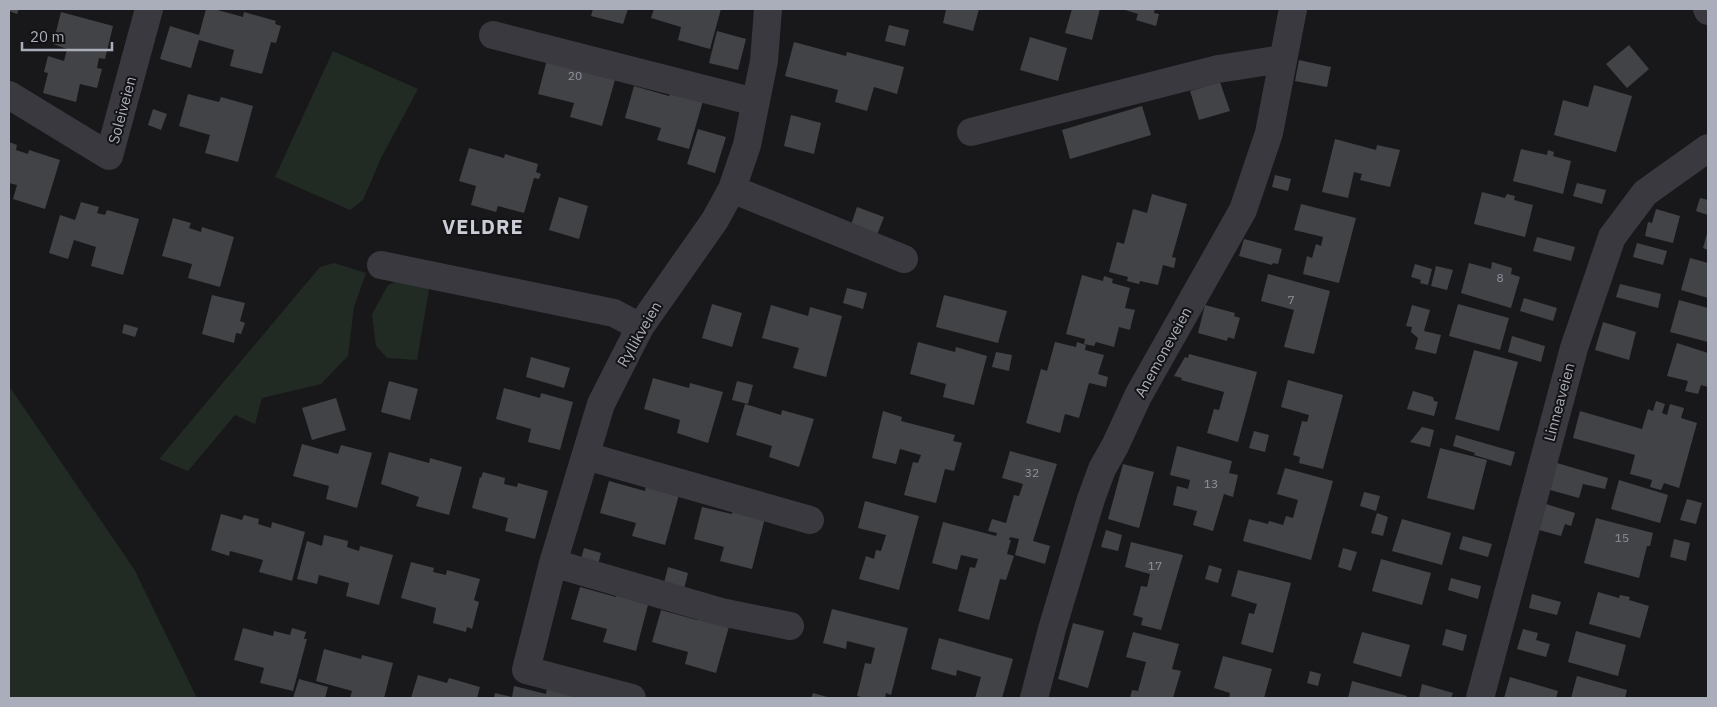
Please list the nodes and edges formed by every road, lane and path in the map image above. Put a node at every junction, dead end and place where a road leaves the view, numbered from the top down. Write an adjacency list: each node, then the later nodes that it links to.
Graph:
1 (149, 9): 6 (street, Soleiveien)
2 (768, 9): 7 (street, Ryllikveien)
3 (1293, 9): 5 (street, Anemoneveien)
4 (493, 35): 7 (street)
5 (1284, 59): 8 (street); 19 (street, Anemoneveien)
6 (9, 95)
7 (755, 102): 10 (street, Ryllikveien)
8 (971, 132)
9 (1708, 148): 20 (street, Linneaveien)
10 (732, 189): 11 (street); 13 (street, Ryllikveien)
11 (904, 260)
12 (381, 265): 13 (street)
13 (640, 327): 14 (street, Ryllikveien)
14 (586, 456): 15 (street); 16 (street, Ryllikveien)
15 (810, 520)
16 (553, 563): 17 (street); 18 (street, Ryllikveien)
17 (790, 626)
18 (632, 698)
19 (1034, 698)
20 (1480, 698)

